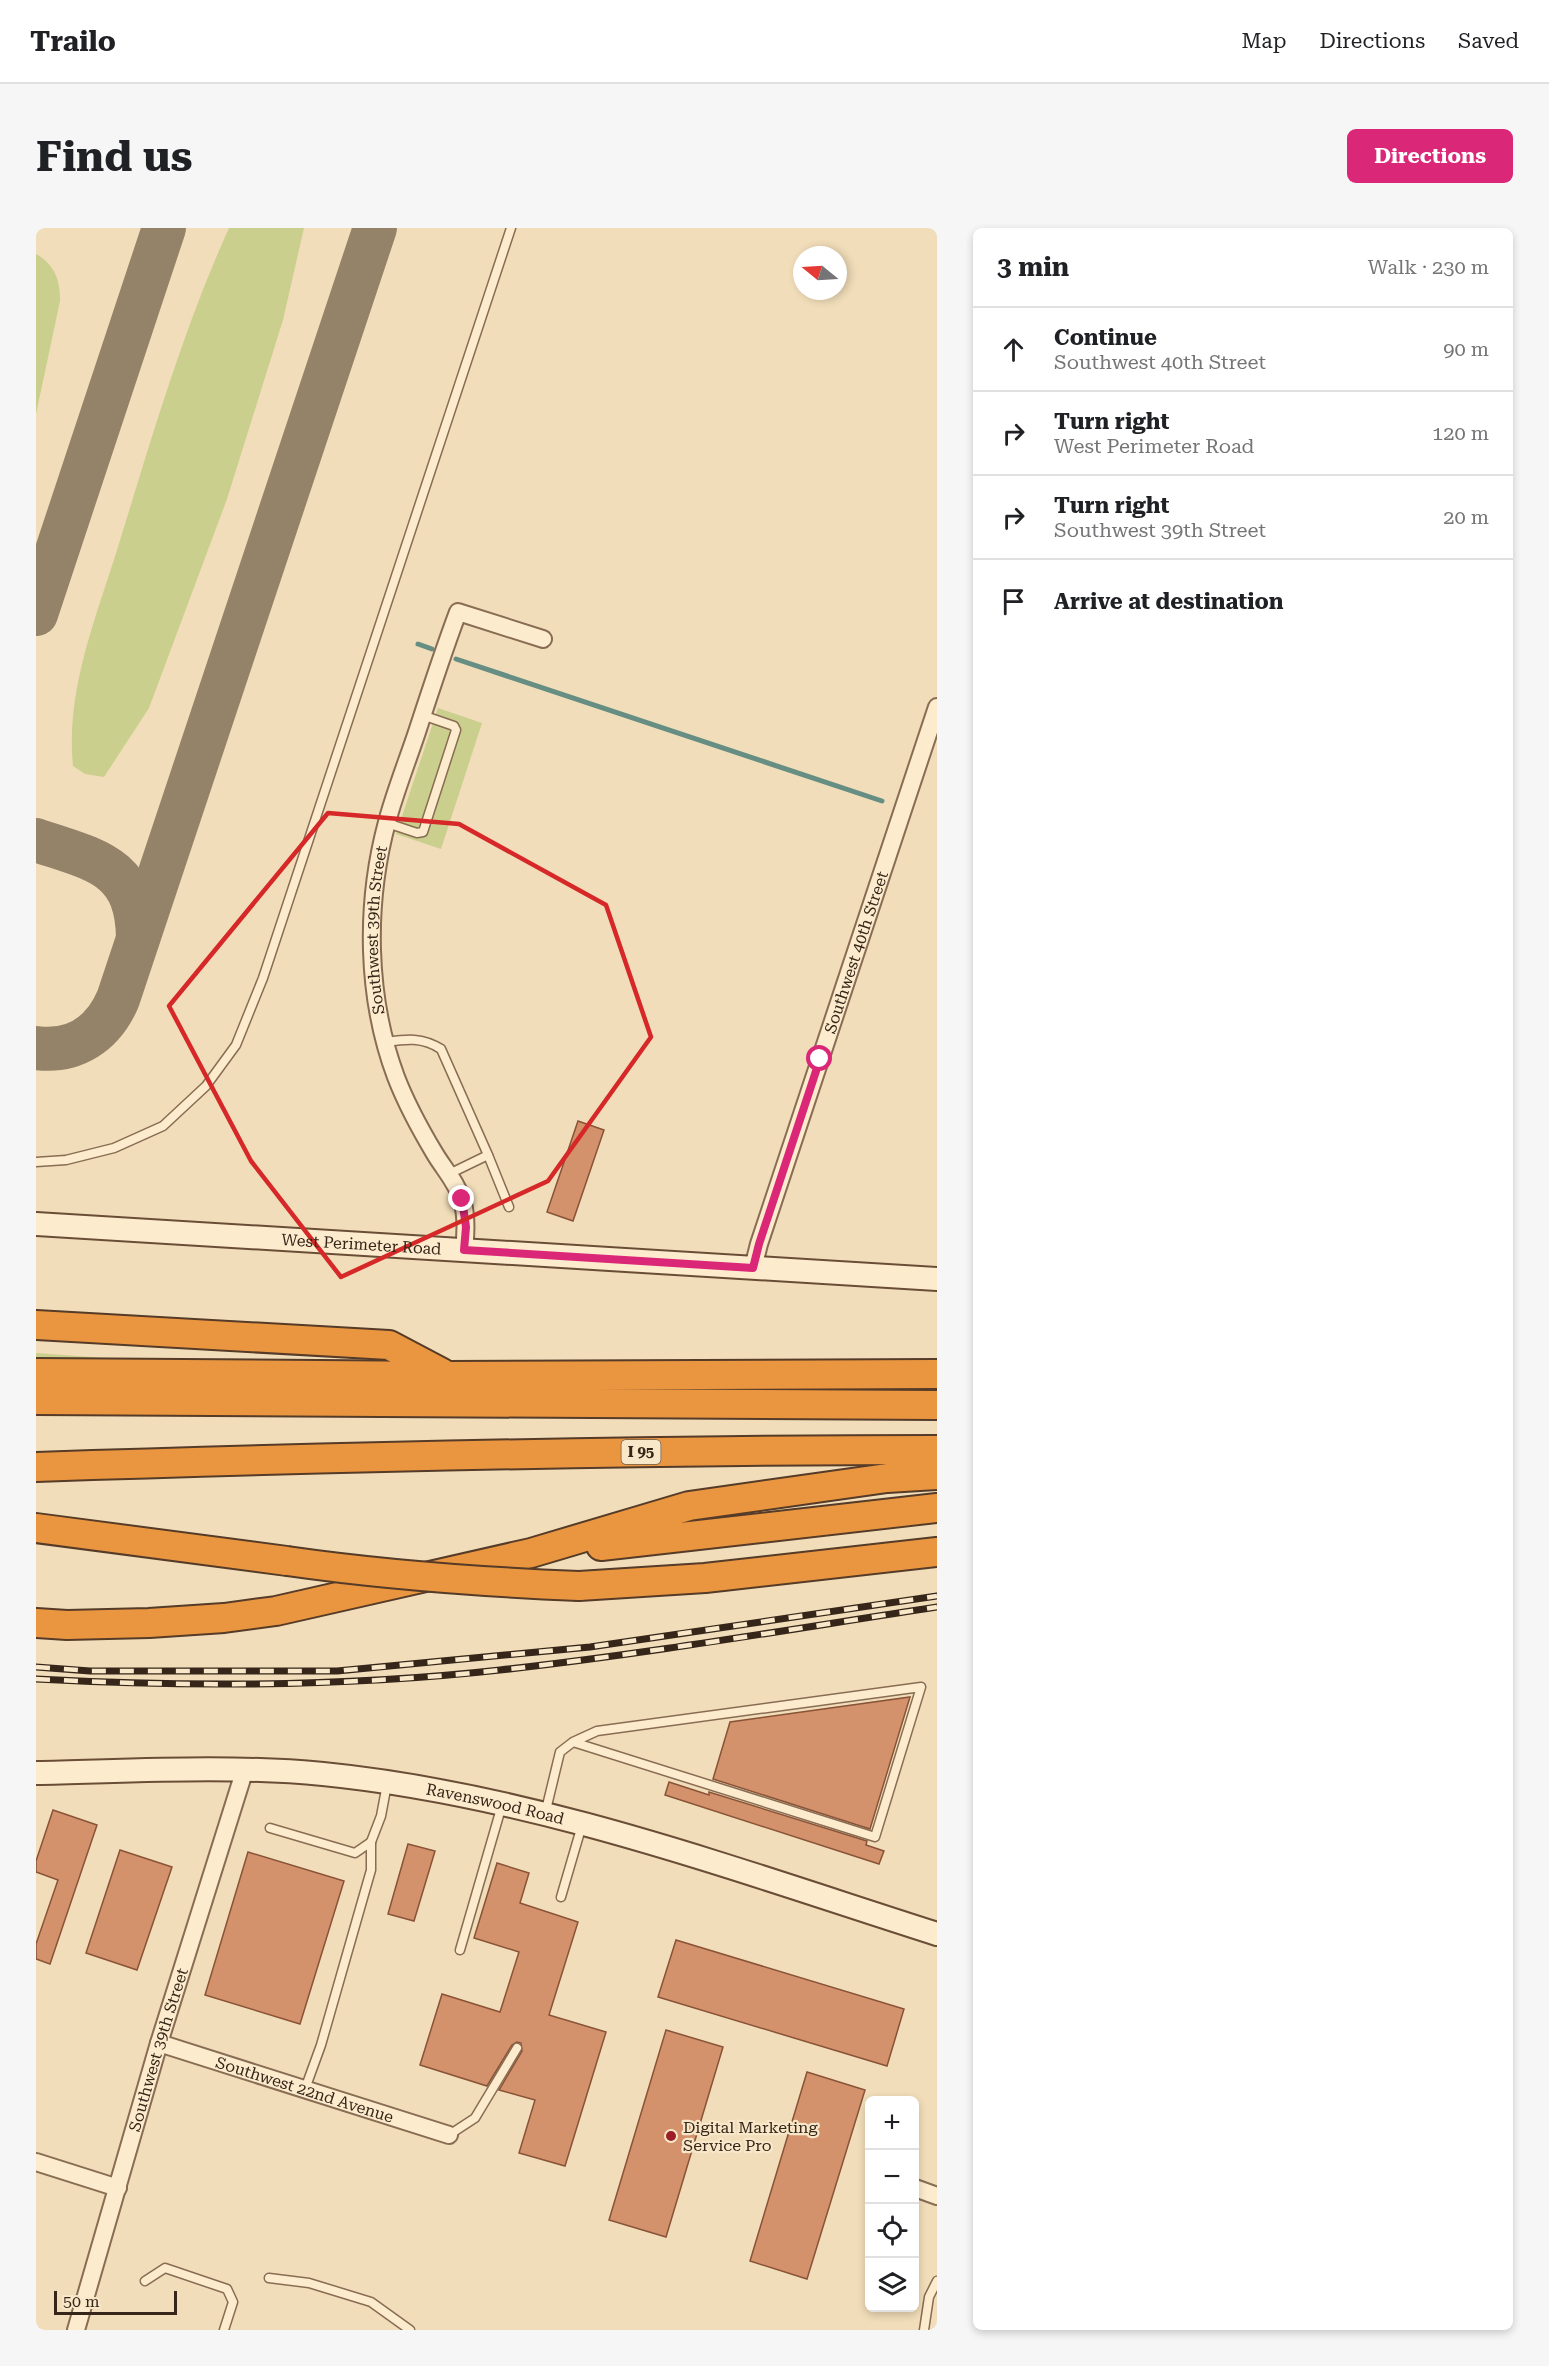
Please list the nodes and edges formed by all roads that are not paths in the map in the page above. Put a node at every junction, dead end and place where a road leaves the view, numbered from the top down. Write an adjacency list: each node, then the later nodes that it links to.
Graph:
1 (511, 228): 8 (lane)
2 (543, 639): 4 (street, Southwest 39th Street)
3 (937, 707): 13 (street, Southwest 40th Street)
4 (423, 715): 5 (street, Southwest 39th Street); 5 (lane)
5 (387, 823): 6 (street, Southwest 39th Street)
6 (386, 1042): 7 (lane); 9 (street, Southwest 39th Street)
7 (488, 1155): 9 (lane); 10 (lane)
8 (36, 1162)
9 (449, 1174): 12 (street, Southwest 39th Street)
10 (509, 1207)
11 (36, 1224): 12 (street, West Perimeter Road)
12 (464, 1250): 13 (street, West Perimeter Road)
13 (753, 1268): 14 (street, West Perimeter Road)
14 (937, 1279)
15 (36, 1325): 18 (highway)
16 (36, 1373): 18 (highway)
17 (937, 1374): 18 (highway)
18 (447, 1376)
19 (36, 1400): 20 (highway)
20 (937, 1405)
21 (937, 1437): 23 (highway)
22 (937, 1450): 24 (highway, I 95)
23 (36, 1454)
24 (36, 1467)
25 (937, 1475): 29 (highway)
26 (937, 1508): 29 (highway)
27 (36, 1528): 28 (highway, bridge)
28 (937, 1552)
29 (531, 1553): 30 (highway)
30 (36, 1623)
31 (573, 1742): 31 (lane); 36 (lane)
32 (245, 1770): 33 (street, Ravenswood Road); 34 (street, Ravenswood Road); 43 (street, Southwest 39th Street)
33 (36, 1773)
34 (387, 1784): 35 (street, Ravenswood Road); 39 (lane)
35 (502, 1804): 36 (street, Ravenswood Road); 42 (lane)
36 (544, 1814): 37 (street, Ravenswood Road)
37 (582, 1824): 40 (lane); 41 (street, Ravenswood Road)
38 (270, 1828): 39 (lane)
39 (371, 1842): 45 (lane)
40 (561, 1897)
41 (937, 1934)
42 (460, 1950)
43 (159, 2043): 45 (street, Southwest 22nd Avenue); 48 (street, Southwest 39th Street)
44 (517, 2048): 46 (lane)
45 (305, 2089): 46 (street, Southwest 22nd Avenue)
46 (449, 2135)
47 (36, 2162): 48 (street)
48 (118, 2188): 54 (street, Southwest 39th Street)
49 (919, 2189): 50 (street)
50 (937, 2196)
51 (269, 2278): 56 (lane)
52 (937, 2281): 57 (lane)
53 (144, 2282): 55 (lane)
54 (76, 2330)
55 (224, 2330)
56 (410, 2330)
57 (924, 2330)

